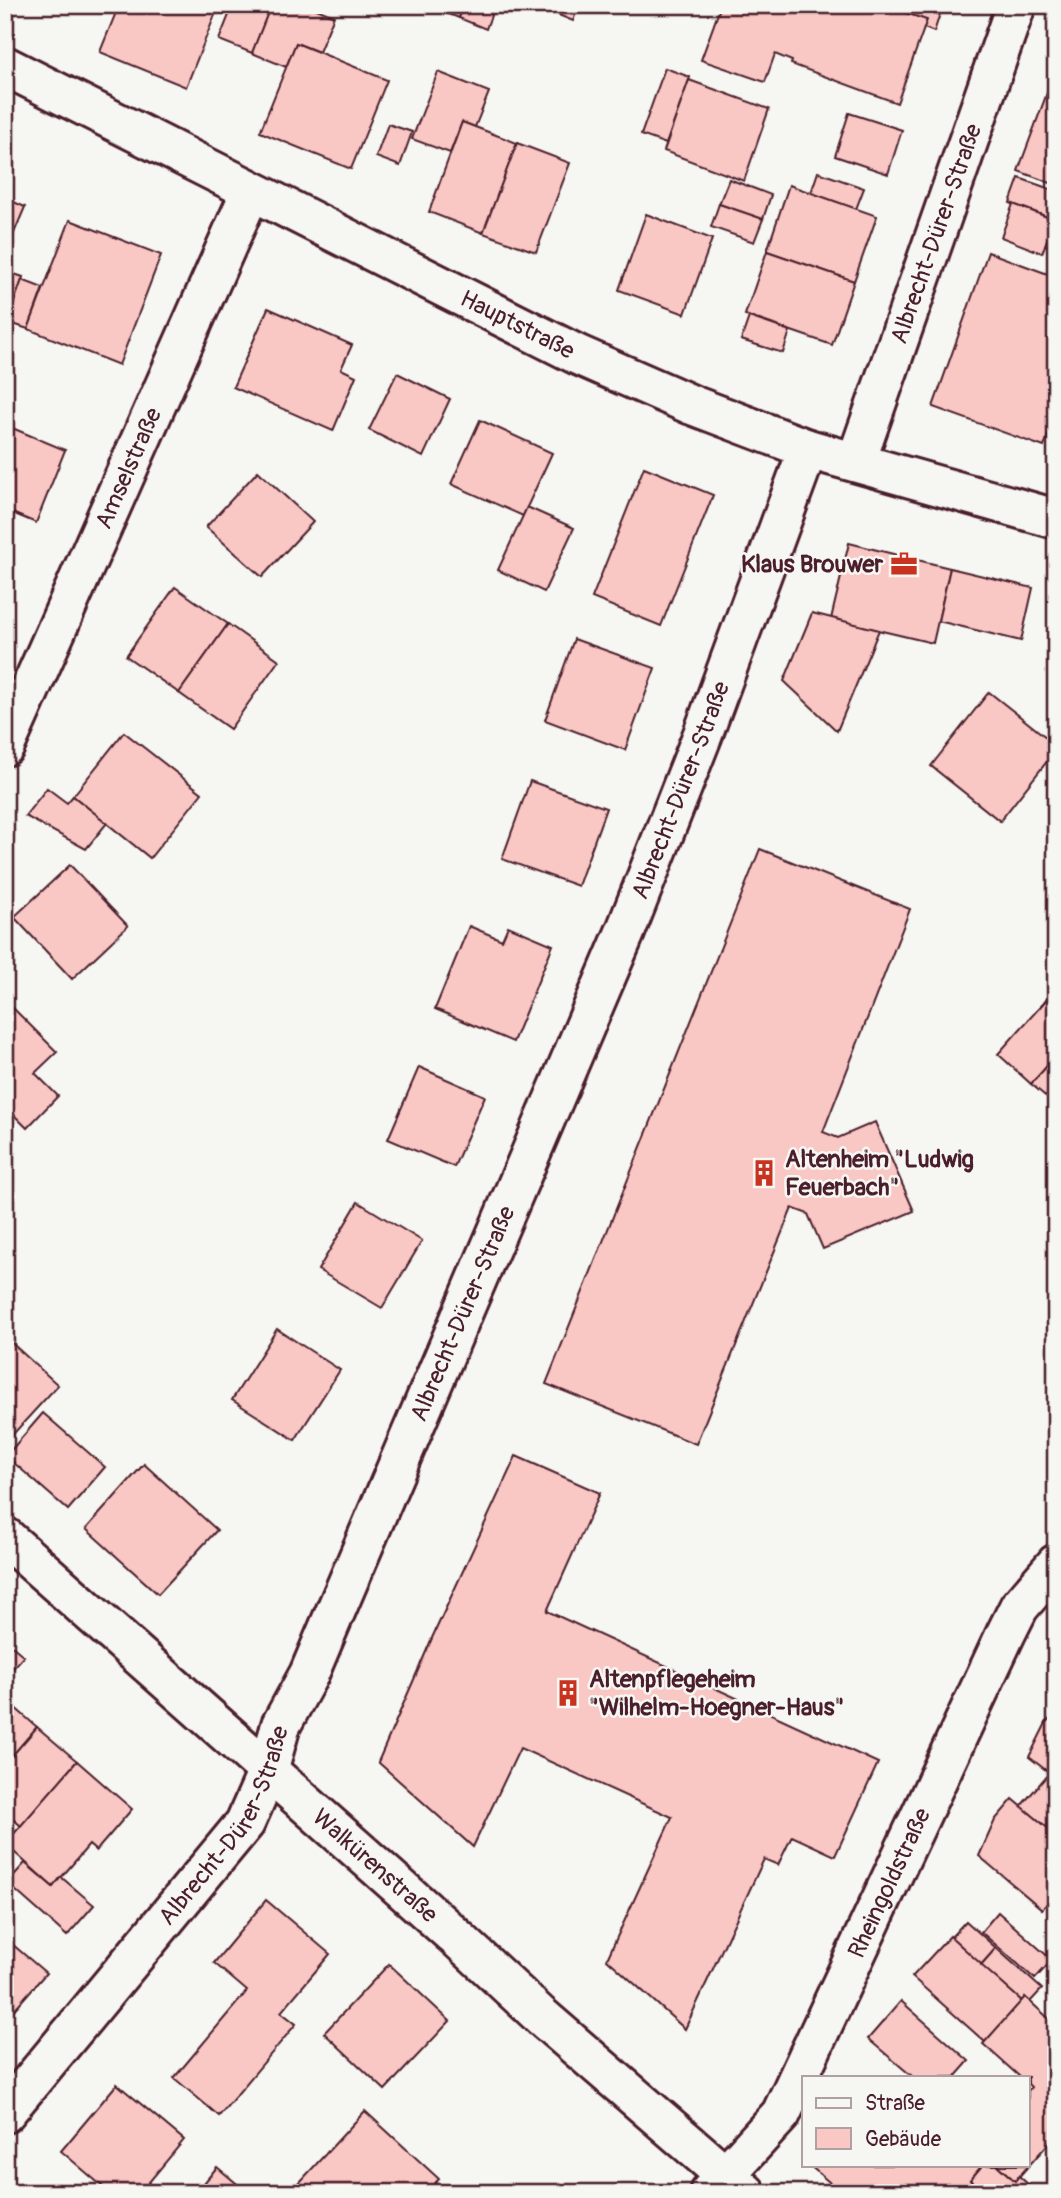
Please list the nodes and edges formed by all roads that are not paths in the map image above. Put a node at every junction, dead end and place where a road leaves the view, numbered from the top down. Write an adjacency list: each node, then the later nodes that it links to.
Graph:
1 (1016, 5): 5 (street, Albrecht-Dürer-Straße)
2 (5, 66): 3 (street, Hauptstraße)
3 (251, 191): 4 (street, Hauptstraße); 7 (street, Amselstraße)
4 (808, 449): 5 (street, Hauptstraße); 10 (street, Albrecht-Dürer-Straße)
5 (856, 462): 6 (street, Hauptstraße)
6 (1056, 519)
7 (5, 746)
8 (5, 1537): 10 (street, Walkürenstraße)
9 (1056, 1564): 12 (street, Rheingoldstraße)
10 (268, 1771): 11 (street, Albrecht-Dürer-Straße); 12 (street, Walkürenstraße)
11 (5, 2113)
12 (727, 2187)

